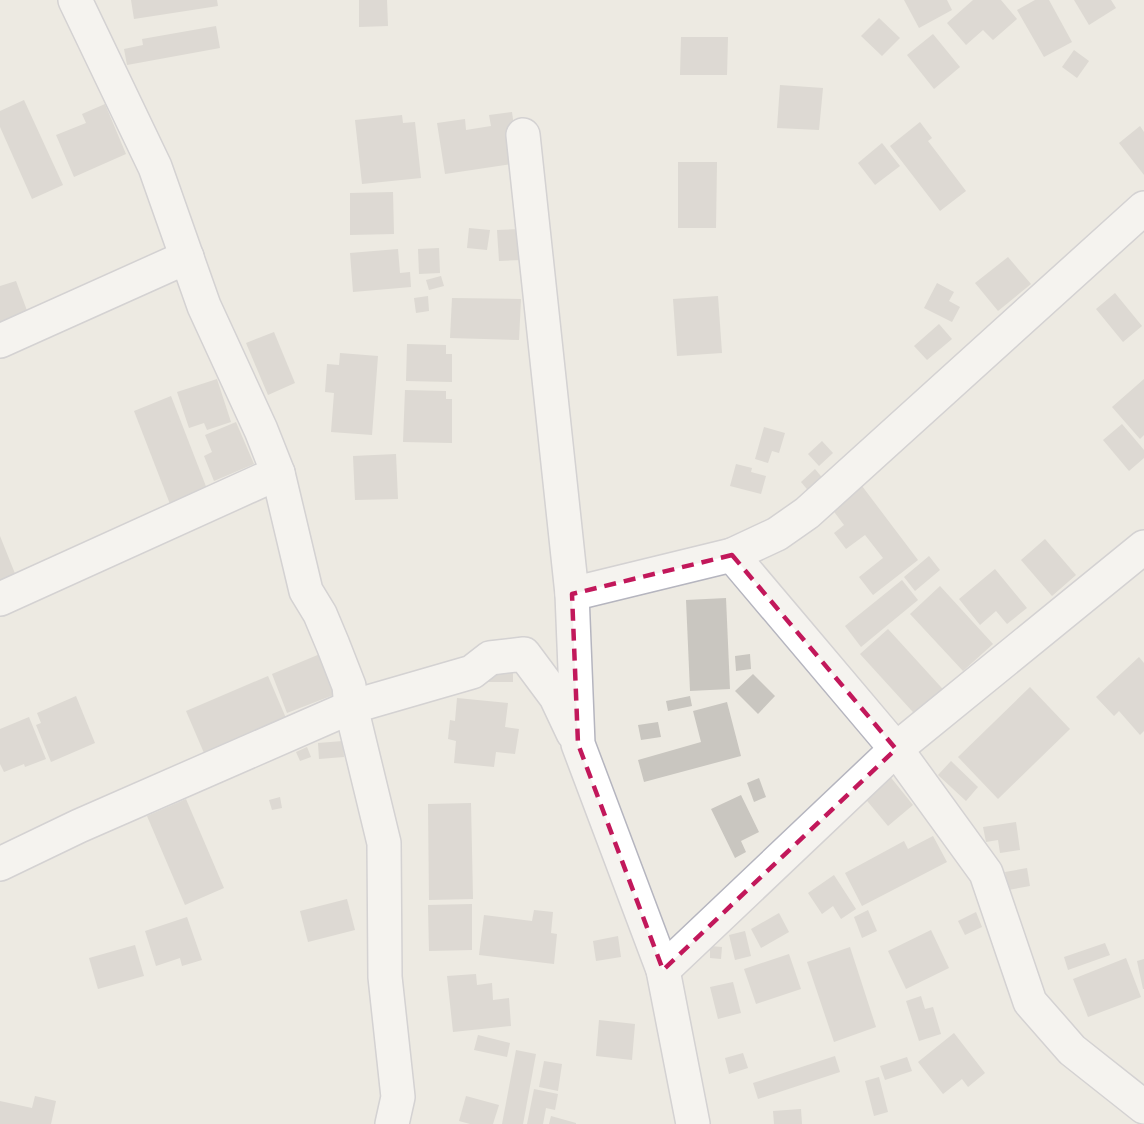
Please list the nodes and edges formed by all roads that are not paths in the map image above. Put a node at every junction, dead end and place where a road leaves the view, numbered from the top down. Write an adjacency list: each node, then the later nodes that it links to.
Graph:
1 (75, 0): 4 (street)
2 (523, 135): 9 (street)
3 (1144, 208): 8 (street)
4 (186, 257): 5 (street); 6 (street)
5 (0, 341)
6 (278, 473): 10 (street); 11 (street)
7 (1144, 548): 13 (street)
8 (732, 555): 9 (street); 13 (street)
9 (572, 594): 12 (street)
10 (0, 599)
11 (351, 707): 12 (street); 14 (street); 17 (street)
12 (578, 744): 15 (street)
13 (896, 749): 15 (street); 16 (street)
14 (0, 864)
15 (663, 970): 18 (street)
16 (1144, 1107)
17 (392, 1124)
18 (693, 1124)

